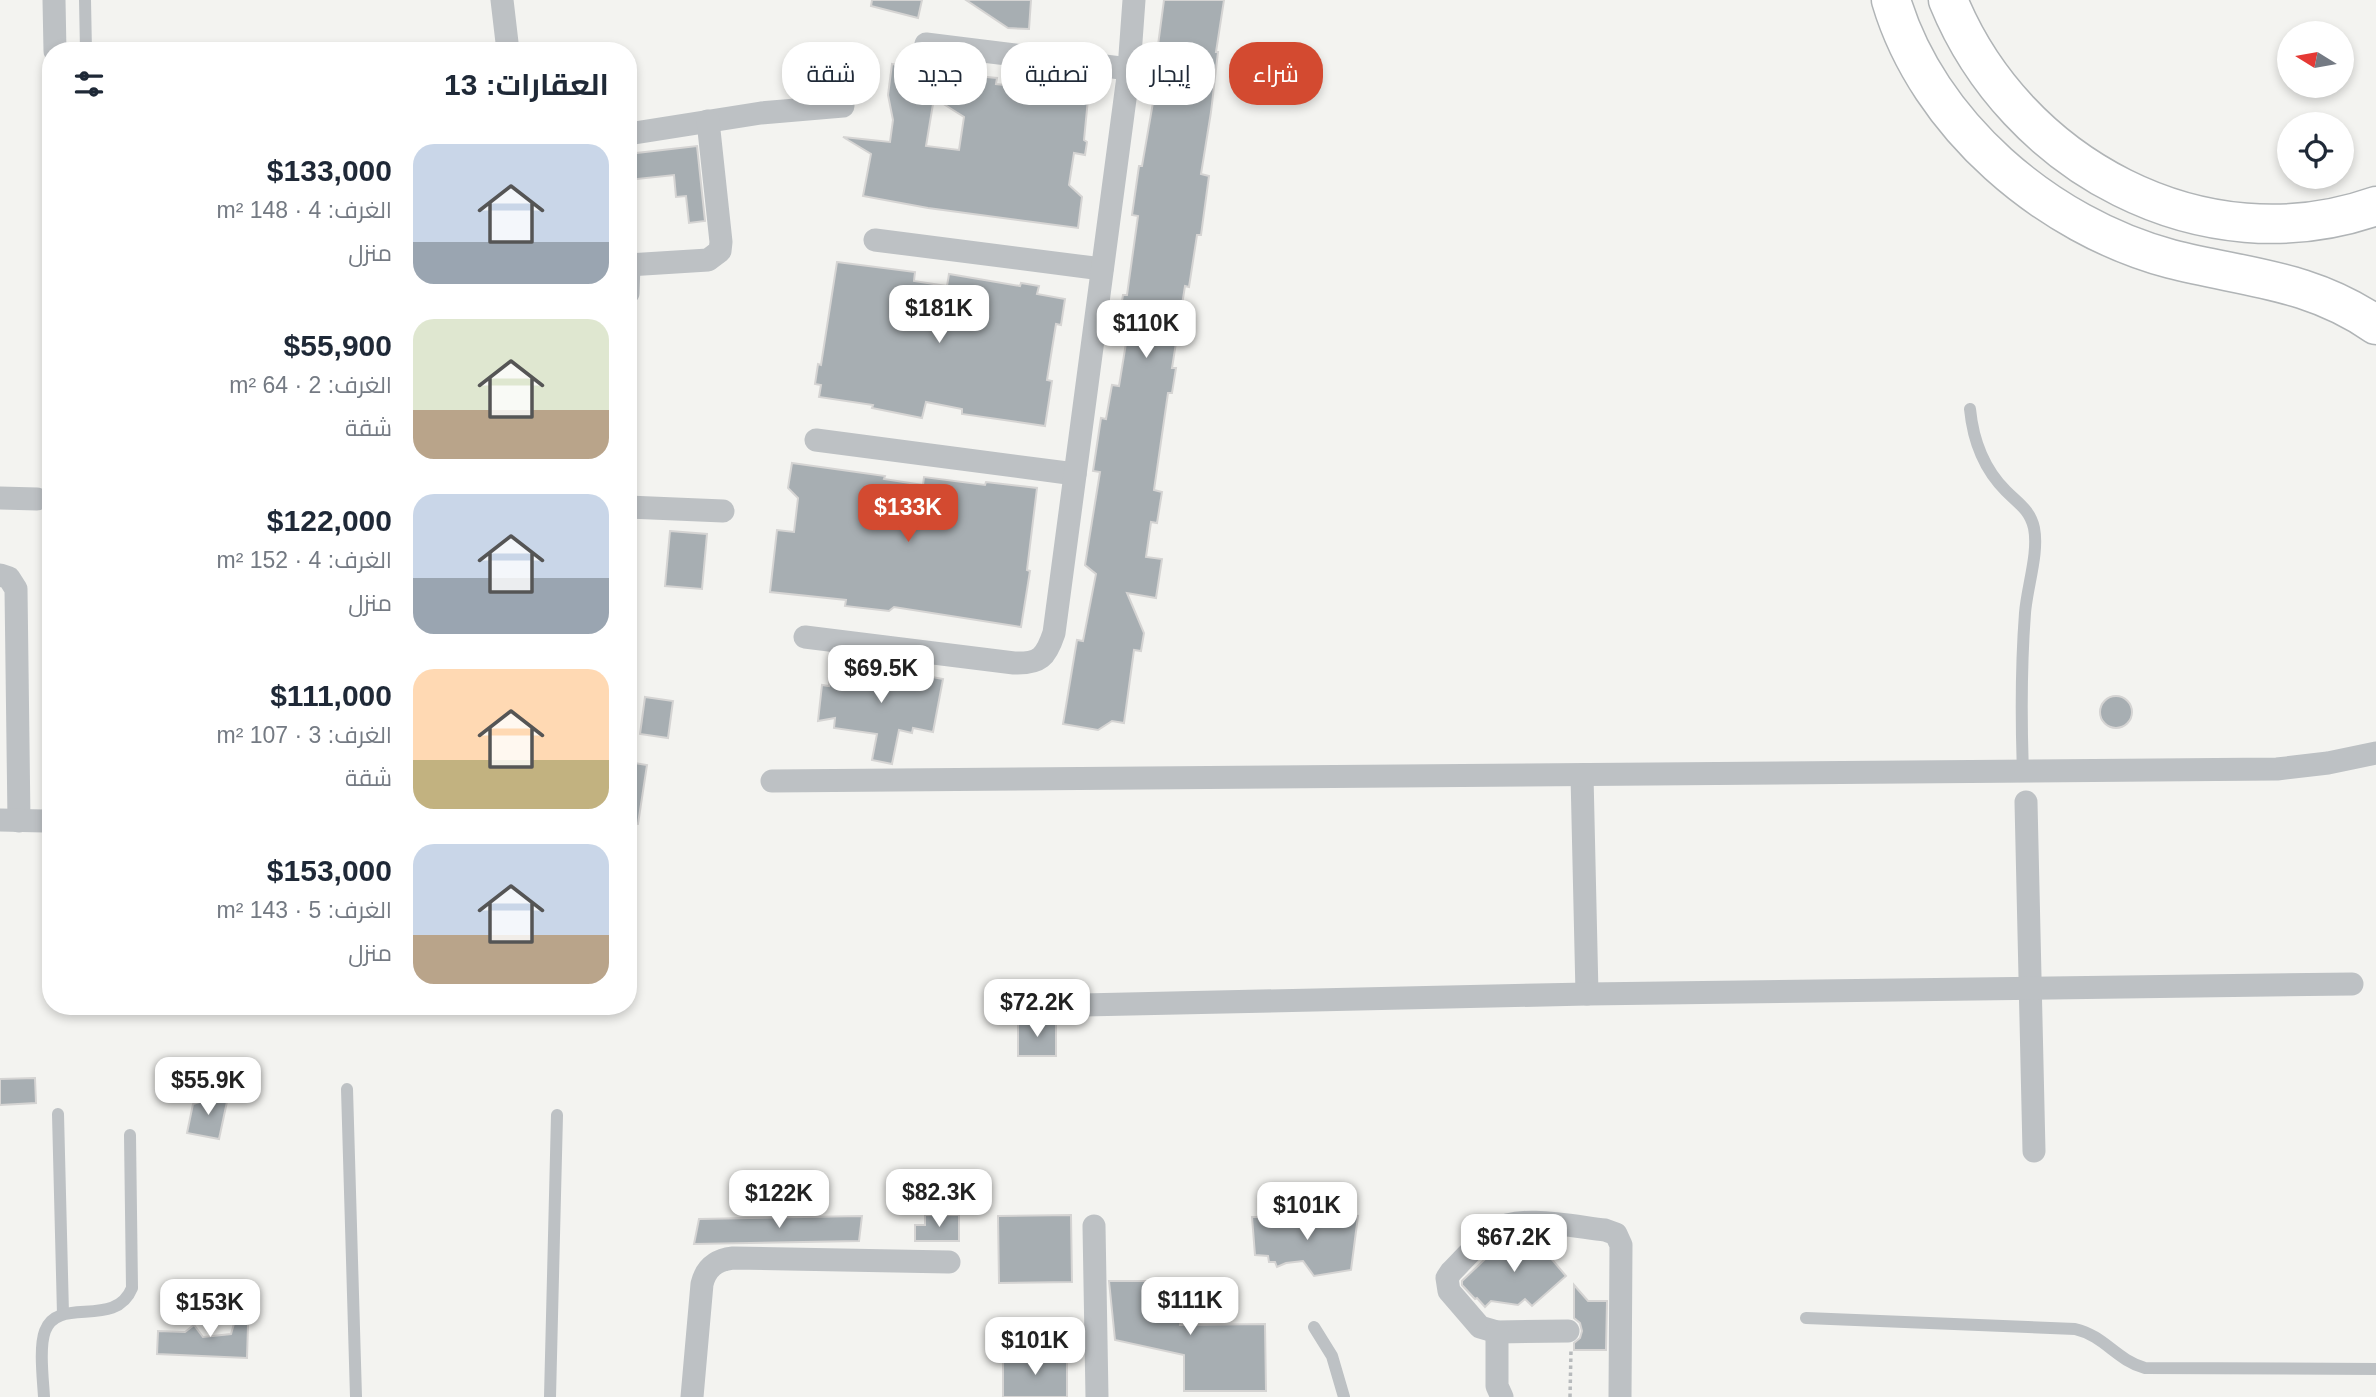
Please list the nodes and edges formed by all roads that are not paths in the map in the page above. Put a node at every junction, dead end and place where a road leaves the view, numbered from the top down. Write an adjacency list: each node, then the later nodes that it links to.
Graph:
1 (54, 0): 7 (street)
2 (85, 0): 8 (lane)
3 (502, 0): 9 (street)
4 (1134, 0): 10 (street)
5 (1891, 0): 21 (highway)
6 (1948, 0): 17 (highway)
7 (55, 42)
8 (86, 42)
9 (507, 42)
10 (1131, 42)
11 (987, 52): 12 (street)
12 (1126, 69)
13 (1126, 91): 20 (street)
14 (843, 106): 15 (street)
15 (708, 121): 16 (street); 19 (street)
16 (637, 133)
17 (2376, 206)
18 (874, 240): 20 (street)
19 (637, 264)
20 (1102, 270): 24 (street)
21 (2376, 325)
22 (1970, 409): 32 (lane)
23 (816, 440): 24 (street)
24 (1075, 474): 30 (street)
25 (0, 498): 26 (street)
26 (37, 499)
27 (637, 508): 28 (street)
28 (723, 512)
29 (0, 575): 36 (street)
30 (805, 637)
31 (2376, 753): 32 (street)
32 (2023, 773): 33 (street)
33 (1582, 775): 34 (street); 40 (street)
34 (772, 781)
35 (2026, 802): 39 (street)
36 (10, 821): 37 (street)
37 (42, 821)
38 (2352, 984): 39 (street)
39 (2030, 988): 40 (street); 46 (street)
40 (1587, 994): 41 (street)
41 (1037, 1006)
42 (346, 1089): 56 (lane)
43 (58, 1114): 49 (lane)
44 (557, 1115): 57 (lane)
45 (130, 1135): 49 (lane)
46 (2034, 1151)
47 (1094, 1226): 59 (street)
48 (949, 1262): 58 (street)
49 (63, 1314): 55 (lane)
50 (1805, 1318): 54 (lane)
51 (1314, 1327): 60 (lane)
52 (1568, 1331): 53 (street)
53 (1497, 1332): 61 (street); 62 (street)
54 (2376, 1369)
55 (44, 1397)
56 (356, 1397)
57 (550, 1397)
58 (692, 1397)
59 (1097, 1397)
60 (1344, 1397)
61 (1502, 1397)
62 (1620, 1397)

